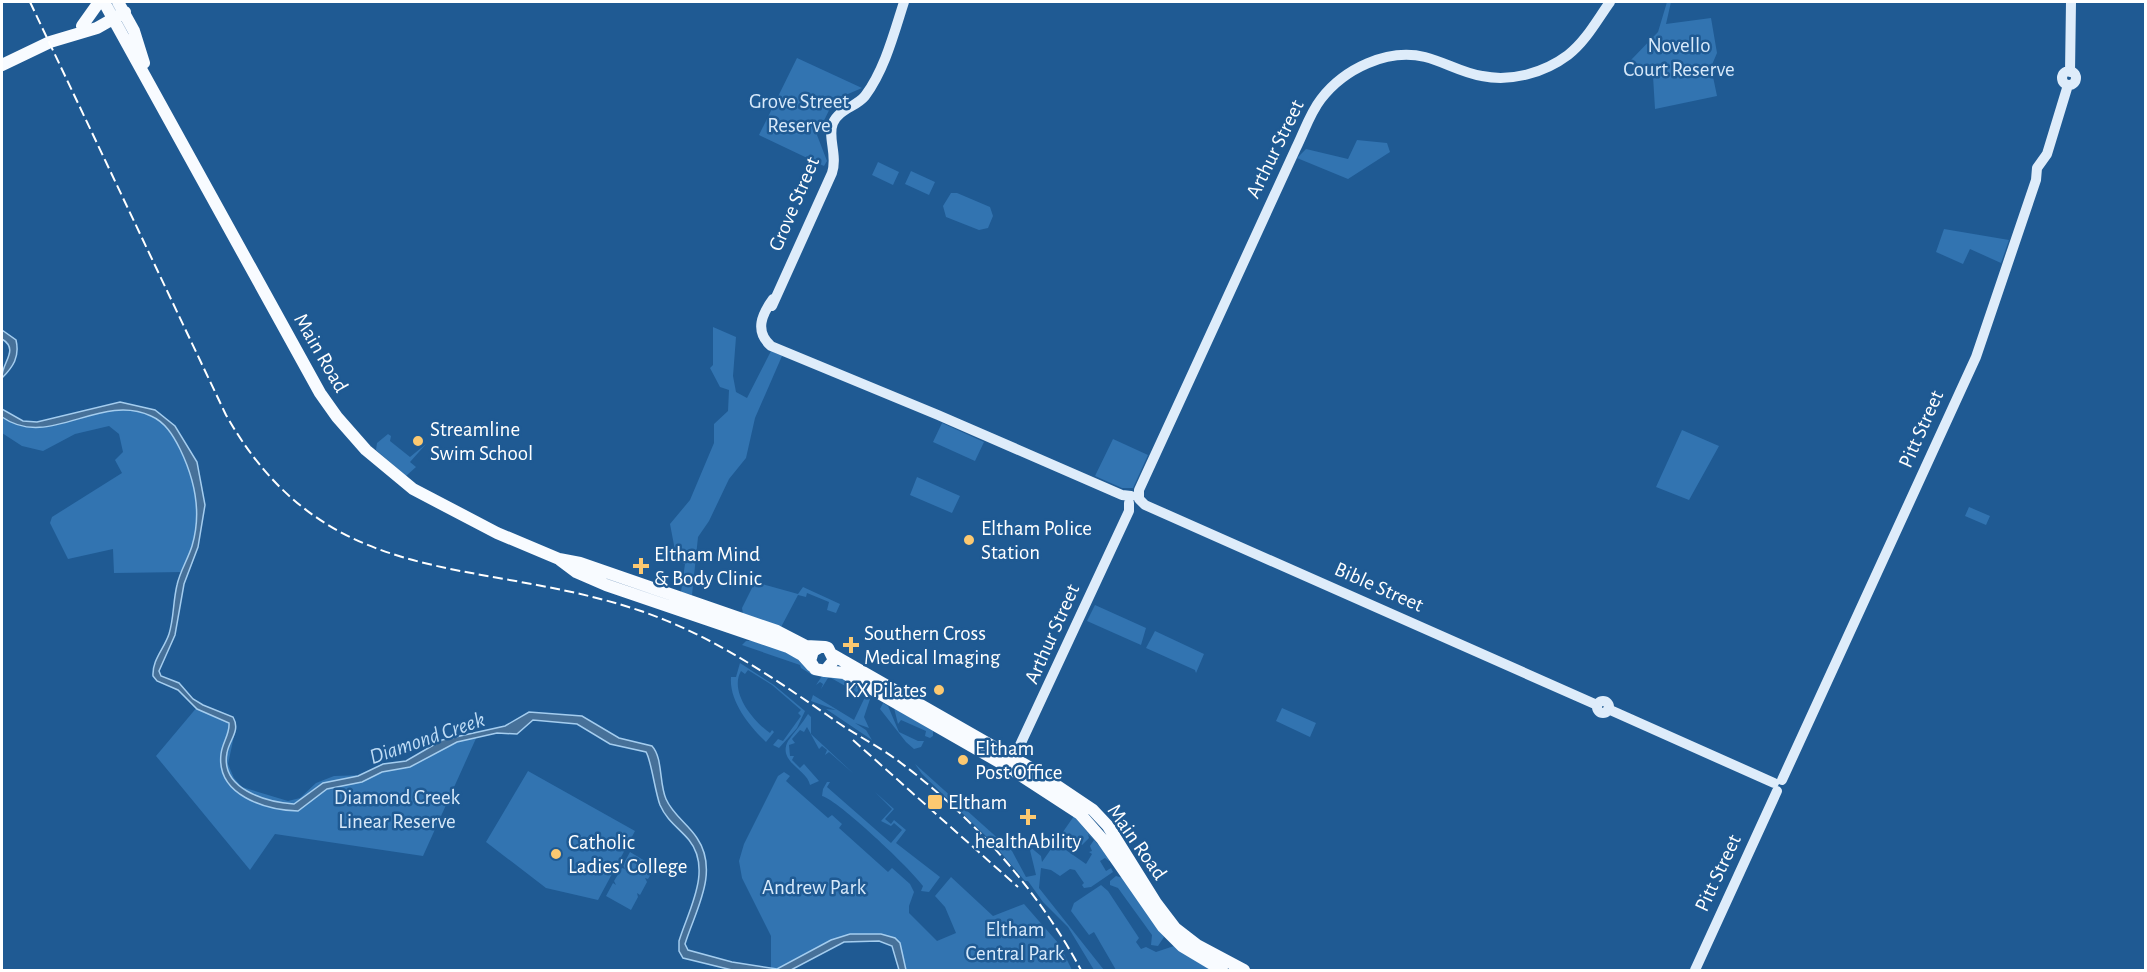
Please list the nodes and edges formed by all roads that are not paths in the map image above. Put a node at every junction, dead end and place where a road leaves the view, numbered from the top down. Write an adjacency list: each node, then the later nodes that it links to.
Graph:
1 (99, 2): 7 (main road)
2 (904, 2): 13 (street, Grove Street)
3 (1610, 2): 14 (street, Arthur Street)
4 (2071, 2): 25 (street, Pitt Street)
5 (122, 7): 6 (main road); 12 (main road, Main Road)
6 (109, 11): 7 (main road); 8 (main road); 10 (main road, Main Road)
7 (82, 26): 9 (main road)
8 (97, 27): 9 (main road); 10 (main road)
9 (70, 34): 11 (main road)
10 (126, 43): 12 (main road, Main Road)
11 (2, 65)
12 (146, 73): 15 (main road, Main Road)
13 (765, 336): 14 (street, Bible Street)
14 (1134, 500): 24 (street, Arthur Street); 25 (street, Bible Street)
15 (739, 624): 16 (main road, Main Road); 18 (main road, Main Road)
16 (819, 647): 17 (main road); 18 (main road)
17 (833, 655): 19 (main road); 20 (main road, Main Road)
18 (812, 666): 19 (main road)
19 (825, 671): 21 (main road, Main Road)
20 (899, 693): 21 (main road); 22 (main road, Main Road)
21 (882, 696): 23 (main road, Main Road)
22 (931, 711): 23 (main road); 24 (main road, Main Road)
23 (942, 729): 24 (main road, Main Road)
24 (1017, 764): 26 (main road, Main Road)
25 (1778, 785): 31 (street, Pitt Street)
26 (1097, 823): 27 (main road, Main Road); 28 (main road, Main Road)
27 (1170, 936): 28 (main road); 29 (main road, Main Road)
28 (1185, 936): 30 (main road, Main Road)
29 (1222, 970)
30 (1244, 970)
31 (1695, 970)

